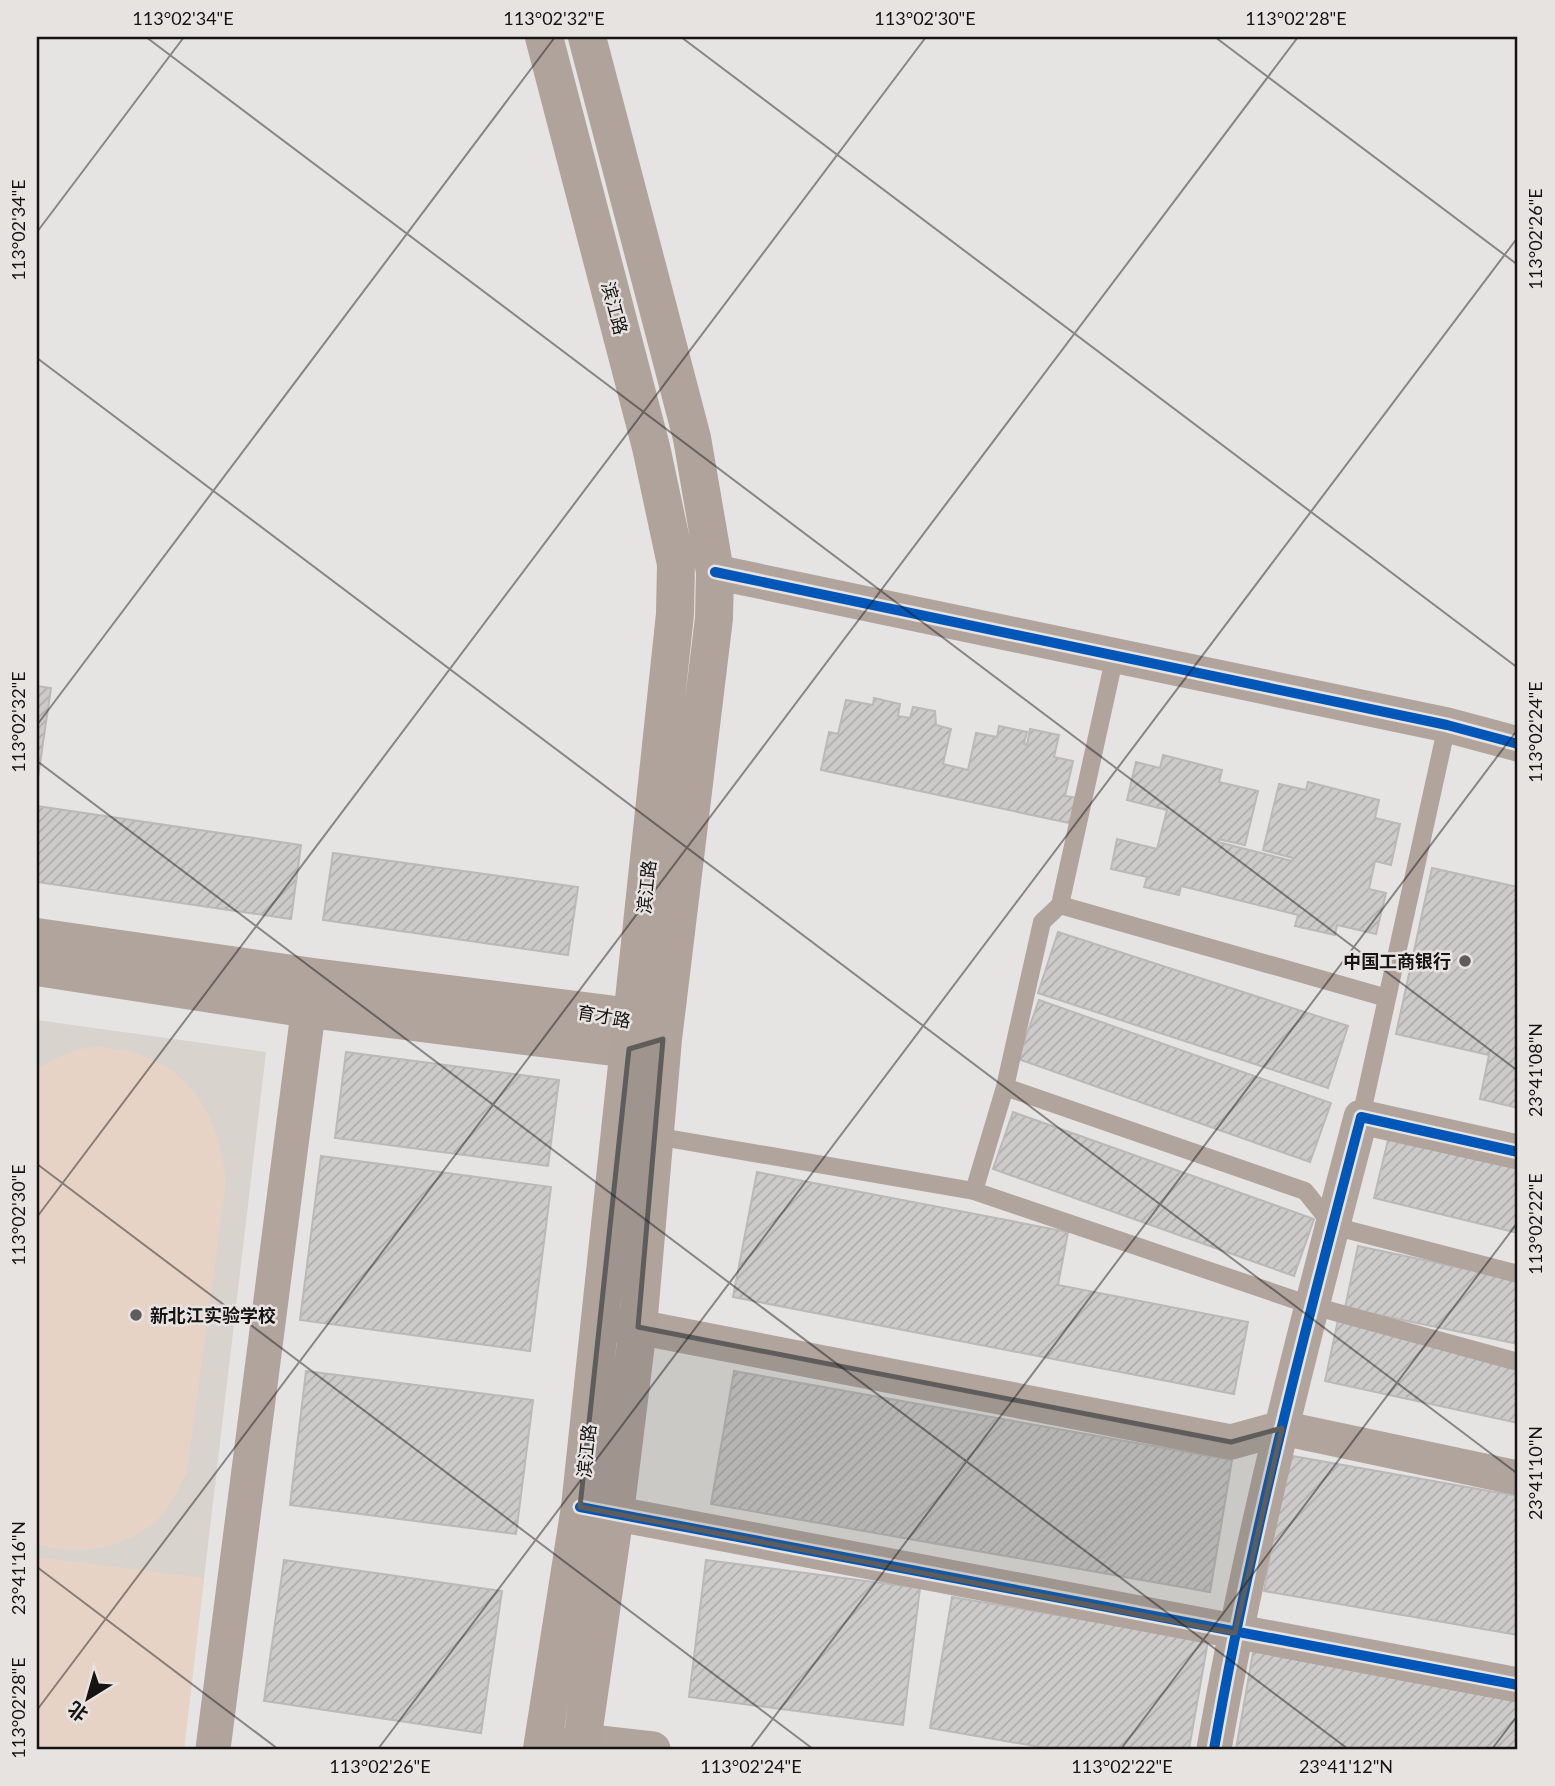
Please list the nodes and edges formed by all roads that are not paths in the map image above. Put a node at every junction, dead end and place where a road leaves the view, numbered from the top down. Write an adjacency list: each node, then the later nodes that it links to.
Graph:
1 (544, 37): 12 (main road, 滨江路)
2 (587, 37): 3 (main road, 滨江路)
3 (715, 572): 4 (street); 12 (main road, 滨江路)
4 (1115, 656): 5 (street); 7 (lane)
5 (1447, 725): 6 (street); 11 (lane)
6 (1518, 744)
7 (1060, 905): 11 (lane); 13 (lane)
8 (37, 937): 10 (street, 育才路)
9 (37, 967): 10 (street, 育才路)
10 (311, 993): 12 (street, 育才路); 30 (street)
11 (1387, 998): 14 (lane)
12 (641, 1035): 15 (main road, 滨江路); 21 (main road, 滨江路)
13 (1005, 1087): 17 (lane); 18 (lane)
14 (1361, 1117): 16 (street); 18 (street)
15 (655, 1136): 17 (lane); 22 (main road, 滨江路)
16 (1518, 1152)
17 (974, 1191): 20 (lane)
18 (1333, 1226): 19 (lane); 20 (street)
19 (1518, 1274)
20 (1313, 1306): 23 (lane); 24 (street)
21 (600, 1323): 22 (street); 26 (main road, 滨江路)
22 (638, 1327): 24 (street); 26 (main road, 滨江路)
23 (1518, 1362)
24 (1282, 1428): 25 (street); 27 (street)
25 (1518, 1478)
26 (598, 1510): 27 (street); 29 (main road, 滨江路); 31 (main road, 滨江路)
27 (1234, 1633): 28 (street); 33 (street)
28 (1518, 1685)
29 (573, 1746): 32 (street)
30 (212, 1749)
31 (542, 1749)
32 (653, 1749)
33 (1214, 1749)

